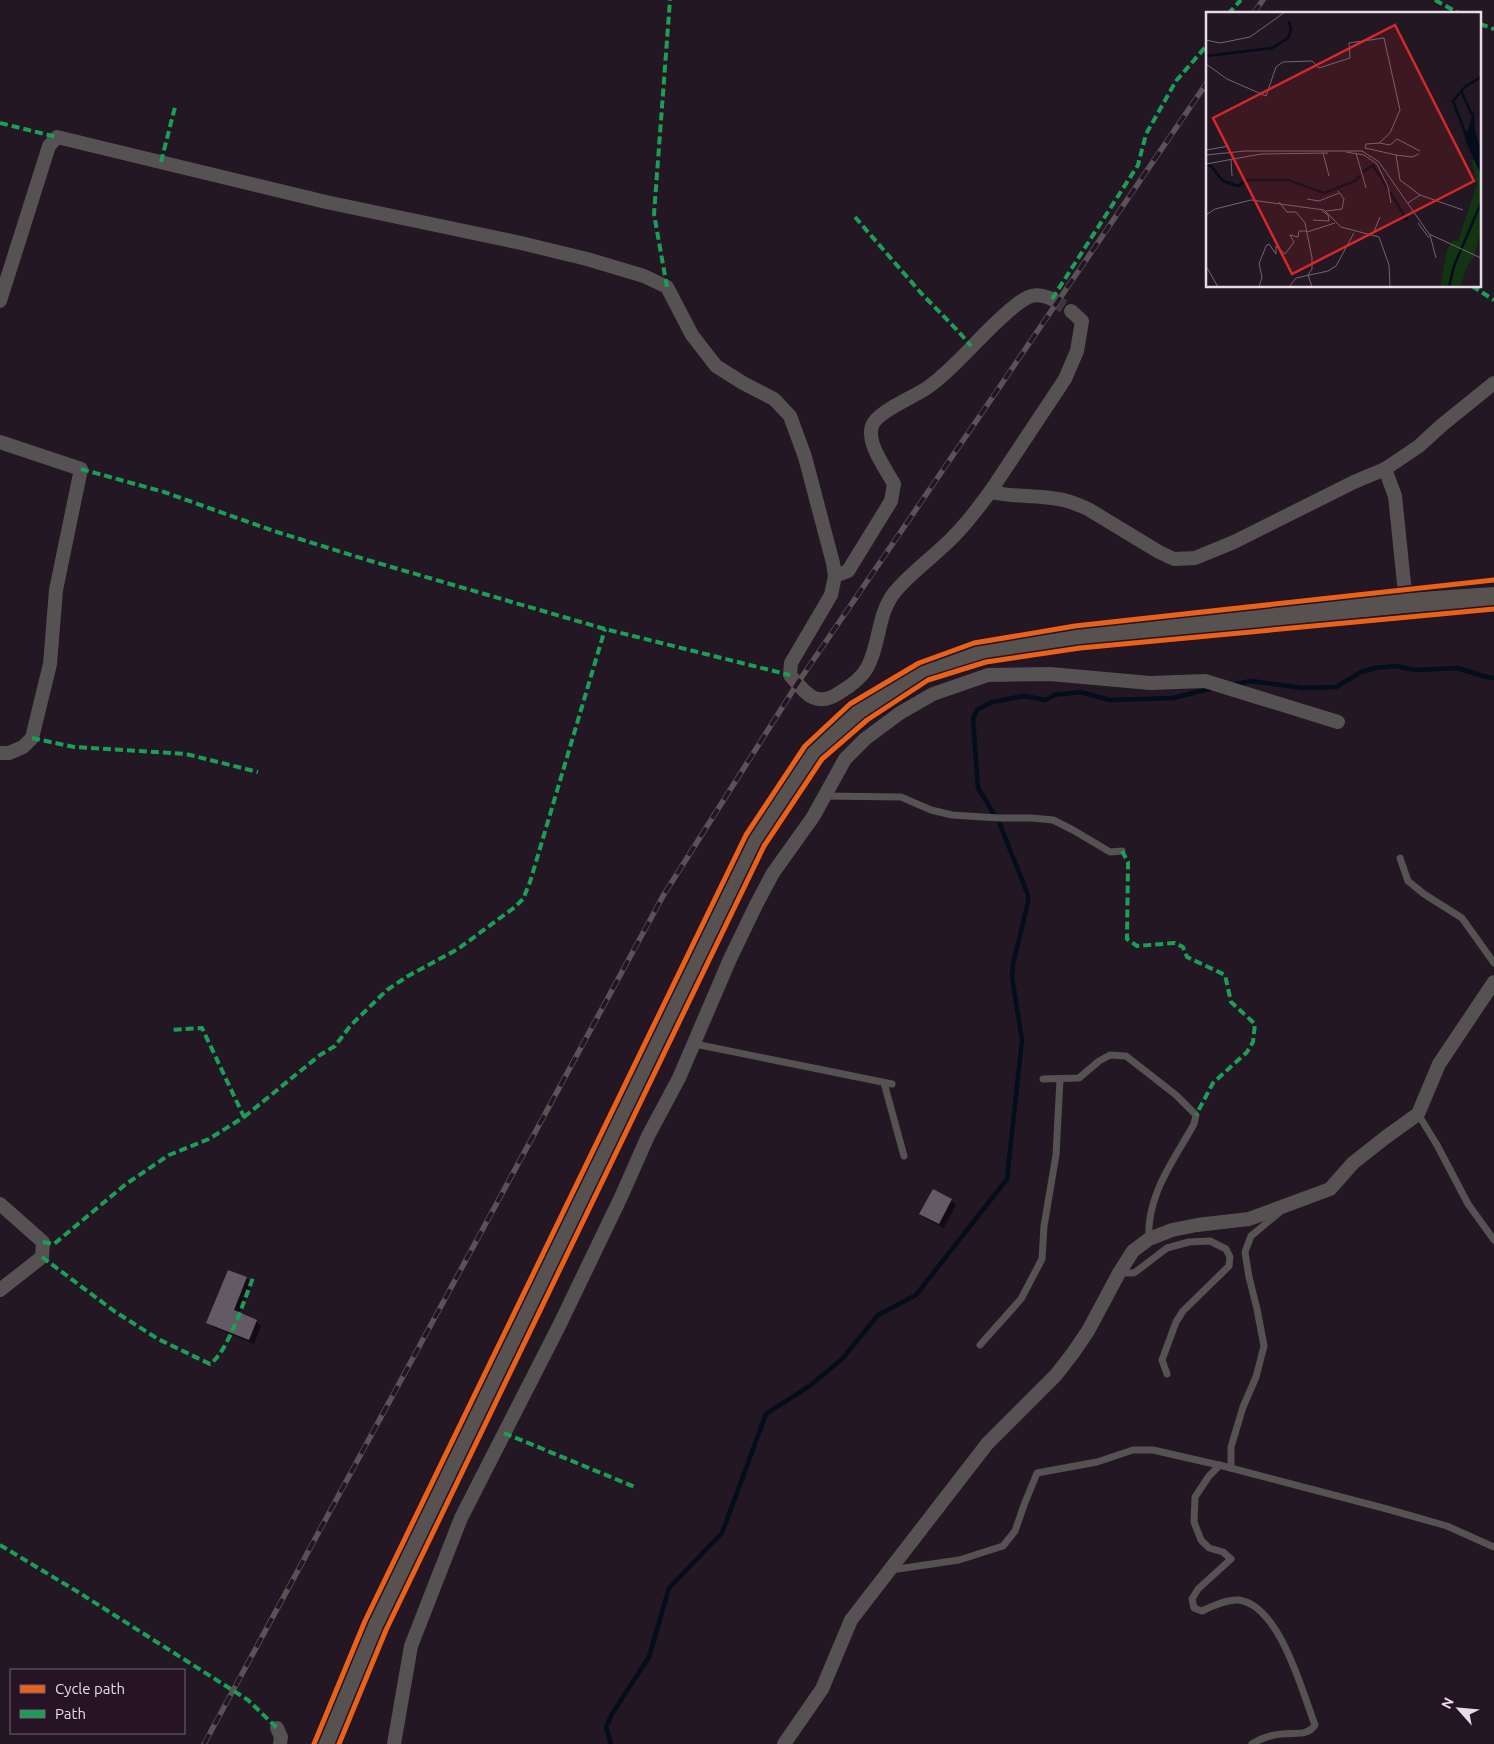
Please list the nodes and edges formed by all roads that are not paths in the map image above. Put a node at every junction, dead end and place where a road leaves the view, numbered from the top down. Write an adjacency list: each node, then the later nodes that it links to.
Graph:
1 (1052, 299): 8 (street)
2 (0, 301): 8 (street)
3 (1071, 311): 7 (street)
4 (1494, 383): 6 (street)
5 (0, 442): 13 (street)
6 (1385, 469): 7 (street); 11 (street)
7 (990, 492): 8 (street)
8 (835, 576)
9 (1494, 591): 11 (main road)
10 (1494, 597): 11 (main road)
11 (1406, 604): 40 (main road)
12 (1338, 722): 14 (street)
13 (0, 753)
14 (823, 796): 15 (lane); 19 (street)
15 (1122, 851)
16 (1400, 858): 17 (lane)
17 (1494, 963)
18 (1494, 982): 24 (street)
19 (695, 1044): 22 (lane); 41 (street)
20 (1043, 1079): 21 (lane)
21 (1060, 1079): 28 (lane); 32 (lane)
22 (884, 1083): 23 (lane); 25 (lane)
23 (892, 1084)
24 (1418, 1114): 27 (street); 29 (lane)
25 (904, 1156)
26 (0, 1204): 31 (street)
27 (1286, 1206): 28 (street); 35 (lane)
28 (1149, 1239): 30 (street)
29 (1494, 1240)
30 (1119, 1272): 33 (lane); 37 (street)
31 (0, 1290)
32 (980, 1345)
33 (1167, 1374)
34 (1220, 1465): 35 (lane); 37 (lane); 43 (lane)
35 (1231, 1468): 36 (lane)
36 (1494, 1547)
37 (888, 1571): 42 (street)
38 (277, 1728): 39 (street)
39 (280, 1744)
40 (326, 1744)
41 (394, 1744)
42 (784, 1744)
43 (1252, 1744)

